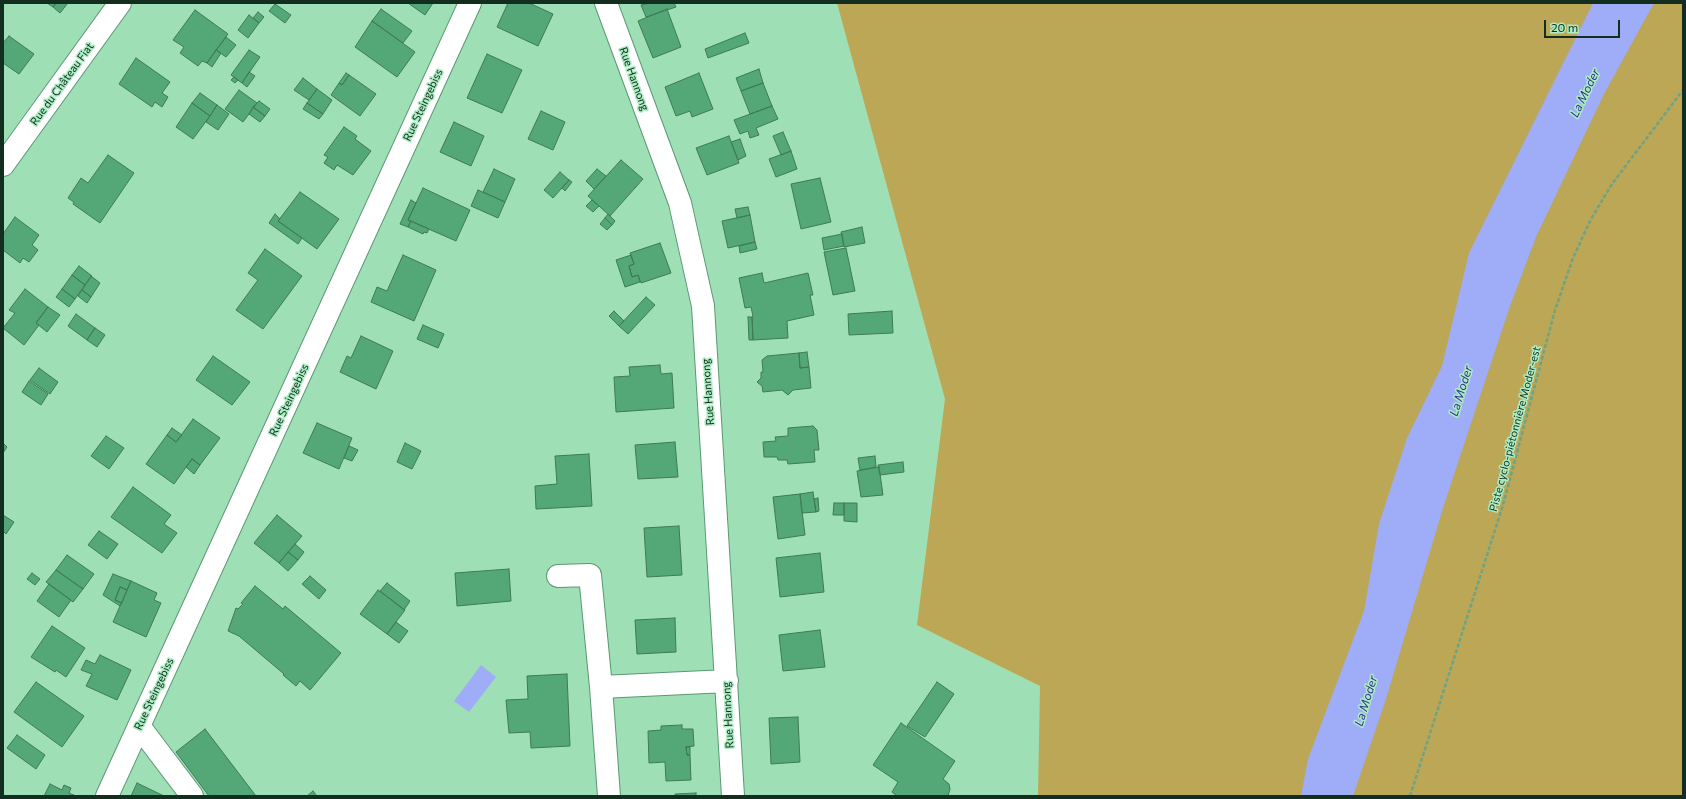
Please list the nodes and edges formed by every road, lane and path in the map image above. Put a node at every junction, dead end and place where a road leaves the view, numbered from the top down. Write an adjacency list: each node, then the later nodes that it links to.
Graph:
1 (120, 3): 5 (street, Rue du Château Fiat)
2 (470, 3): 9 (street, Rue Steingebiss)
3 (606, 3): 7 (street, Rue Hannong)
4 (1683, 90): 14 (path, Piste cyclo-piétonnière Moder-est)
5 (3, 165)
6 (558, 576): 8 (street)
7 (726, 681): 8 (street); 13 (street, Rue Hannong)
8 (601, 687): 12 (street)
9 (139, 726): 10 (street, Rue Steingebiss); 11 (street)
10 (107, 796)
11 (192, 796)
12 (609, 796)
13 (733, 796)
14 (1410, 796)

